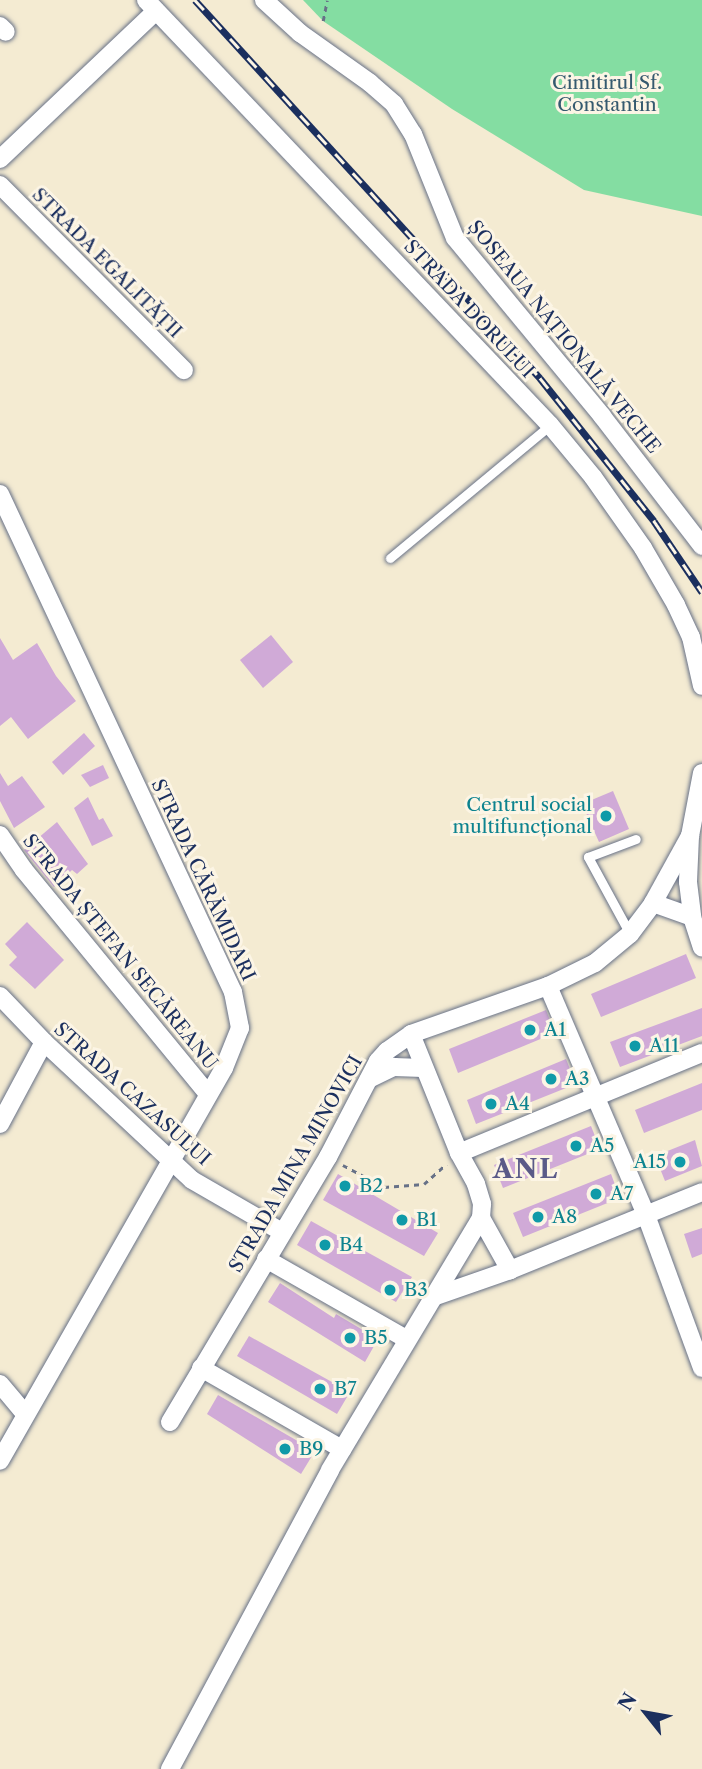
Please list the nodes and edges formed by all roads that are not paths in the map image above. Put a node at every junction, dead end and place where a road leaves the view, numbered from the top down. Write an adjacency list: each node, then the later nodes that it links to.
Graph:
1 (264, 0): 8 (street, ȘOSEAUA NAȚIONALĂ VECHE)
2 (151, 6): 3 (street); 6 (street, STRADA DORULUI)
3 (0, 159)
4 (0, 185): 5 (street, STRADA EGALITĂȚII)
5 (184, 370)
6 (550, 425): 9 (lane); 10 (street, STRADA DORULUI)
7 (0, 494): 26 (street, STRADA CĂRĂMIDARI)
8 (702, 546)
9 (390, 558)
10 (702, 686)
11 (702, 773): 13 (street)
12 (0, 835): 26 (street, STRADA ȘTEFAN SECĂREANU)
13 (690, 836): 15 (street, STRADA MINA MINOVICI); 16 (street)
14 (636, 839): 17 (lane)
15 (653, 903): 16 (street); 17 (street, STRADA MINA MINOVICI)
16 (692, 917): 18 (street)
17 (630, 934): 19 (street, STRADA MINA MINOVICI)
18 (702, 947)
19 (548, 986): 21 (street, STRADA MINA MINOVICI); 27 (street)
20 (0, 996): 22 (street, STRADA CAZASULUI)
21 (411, 1034): 24 (street); 25 (street, STRADA MINA MINOVICI)
22 (44, 1042): 28 (street); 30 (street, STRADA CAZASULUI)
23 (702, 1053): 27 (street)
24 (423, 1069): 25 (street); 29 (street)
25 (369, 1080): 34 (street, STRADA MINA MINOVICI)
26 (208, 1094): 30 (street, STRADA CĂRĂMIDARI)
27 (596, 1095): 29 (street); 32 (street)
28 (0, 1124)
29 (459, 1153): 33 (street)
30 (170, 1160): 34 (street, STRADA CAZASULUI); 43 (street, STRADA CĂRĂMIDARI)
31 (702, 1192): 32 (street)
32 (646, 1215): 36 (street); 38 (street)
33 (481, 1218): 36 (street); 37 (street)
34 (282, 1232): 35 (street, STRADA MINA MINOVICI)
35 (266, 1259): 39 (street); 40 (street, STRADA MINA MINOVICI)
36 (510, 1270): 37 (street)
37 (433, 1297): 39 (street)
38 (697, 1330): 41 (street)
39 (406, 1339): 45 (street)
40 (201, 1368): 44 (street, STRADA MINA MINOVICI); 45 (street)
41 (702, 1368)
42 (0, 1384): 43 (street)
43 (25, 1414): 46 (street, STRADA CĂRĂMIDARI)
44 (170, 1422)
45 (342, 1449): 47 (street)
46 (0, 1461)
47 (170, 1769)

